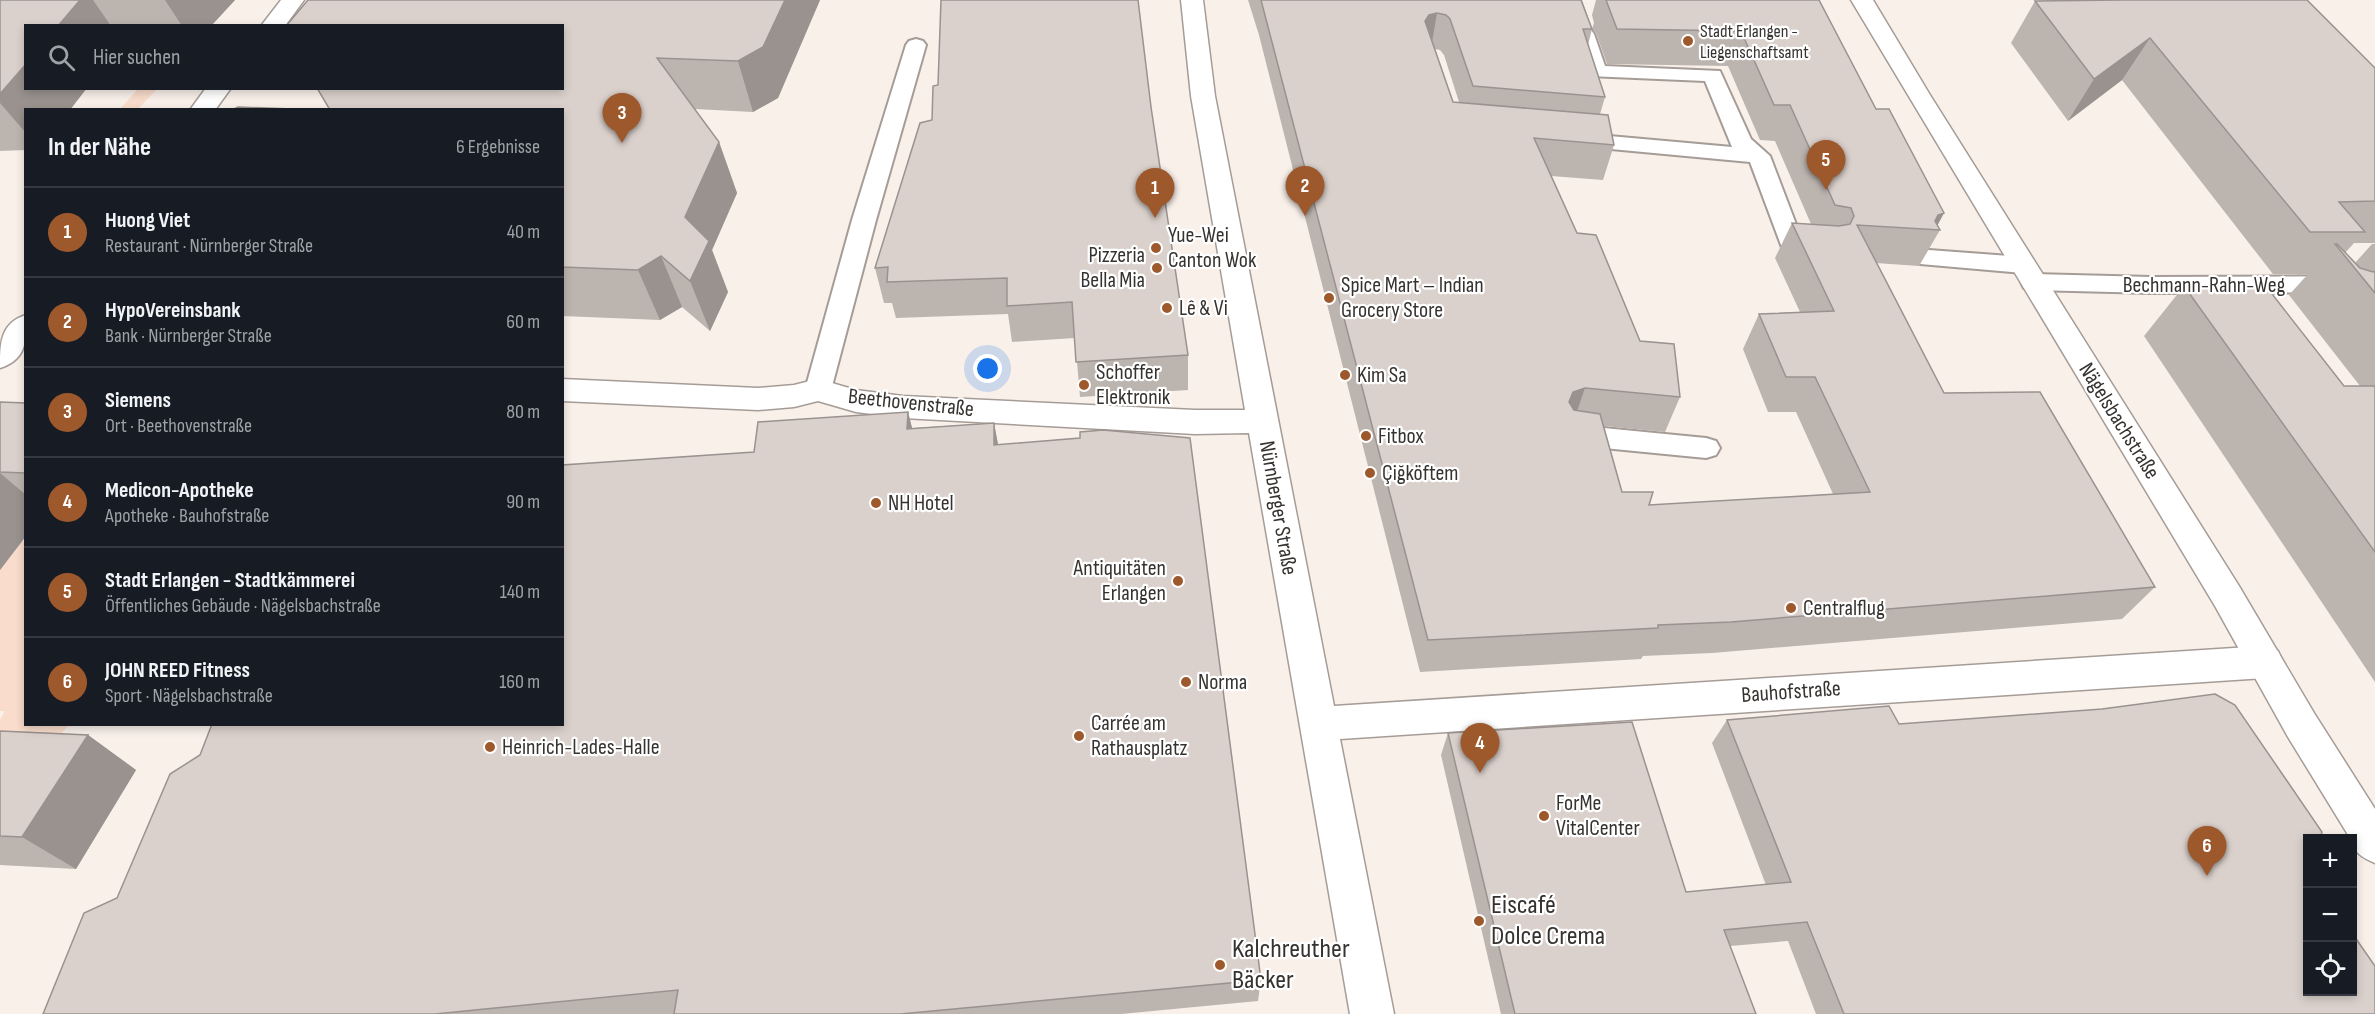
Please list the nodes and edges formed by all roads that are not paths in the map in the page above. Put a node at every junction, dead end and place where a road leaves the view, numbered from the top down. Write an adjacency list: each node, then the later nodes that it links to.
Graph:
1 (293, 0): 4 (street)
2 (1192, 0): 22 (street, Nürnberger Straße)
3 (1862, 0): 13 (street, Nägelsbachstraße)
4 (274, 24)
5 (1582, 25): 10 (lane)
6 (916, 45): 21 (lane)
7 (217, 90): 8 (street)
8 (204, 108)
9 (1561, 139): 10 (lane)
10 (1759, 156): 11 (lane)
11 (1822, 251)
12 (1929, 258): 13 (lane, Bechmann-Rahn-Weg)
13 (2028, 273): 15 (lane, Bechmann-Rahn-Weg); 25 (street, Nägelsbachstraße)
14 (2375, 284): 15 (lane, Bechmann-Rahn-Weg)
15 (2300, 285): 16 (lane)
16 (2317, 306)
17 (24, 328): 18 (street)
18 (0, 359): 19 (street)
19 (24, 361)
20 (564, 390): 21 (street, Beethovenstraße)
21 (818, 390): 22 (street, Beethovenstraße)
22 (1262, 421): 26 (street, Nürnberger Straße)
23 (1573, 435): 24 (lane)
24 (1706, 448)
25 (2265, 662): 26 (street, Bauhofstraße); 27 (street, Nägelsbachstraße)
26 (1318, 724): 28 (street, Nürnberger Straße)
27 (2375, 844)
28 (1372, 1014)

